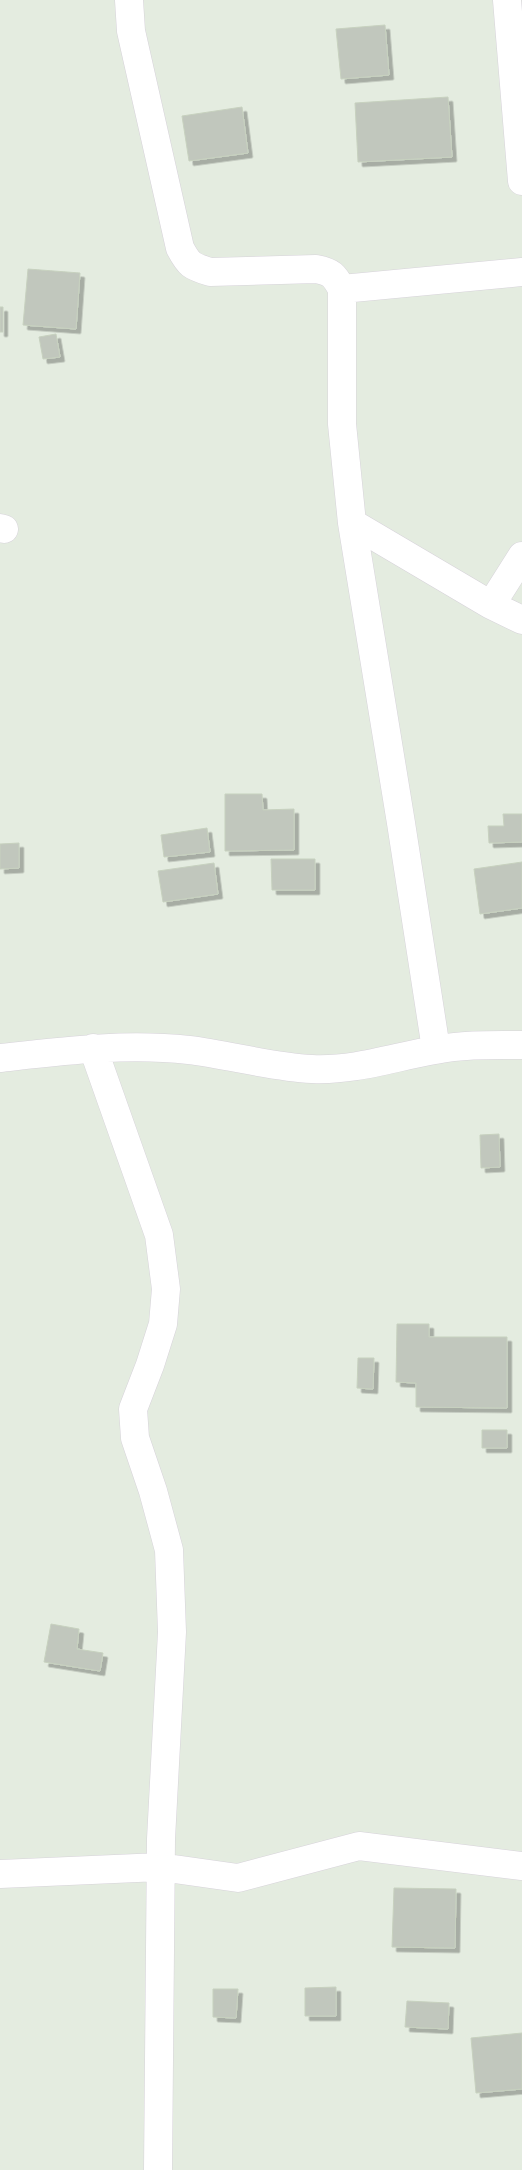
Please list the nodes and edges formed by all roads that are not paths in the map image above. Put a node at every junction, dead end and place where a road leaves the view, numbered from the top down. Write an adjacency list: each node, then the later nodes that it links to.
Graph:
1 (129, 0): 5 (street)
2 (507, 0): 3 (street)
3 (522, 181)
4 (522, 272): 5 (street)
5 (342, 289): 6 (street)
6 (352, 523): 8 (street); 12 (street)
7 (522, 556): 8 (street)
8 (491, 605): 9 (street)
9 (522, 620)
10 (522, 1046): 12 (street)
11 (93, 1048): 12 (street); 13 (street); 15 (street)
12 (436, 1050)
13 (0, 1058)
14 (522, 1866): 15 (street)
15 (160, 1867): 16 (street); 17 (street)
16 (0, 1874)
17 (158, 2170)

